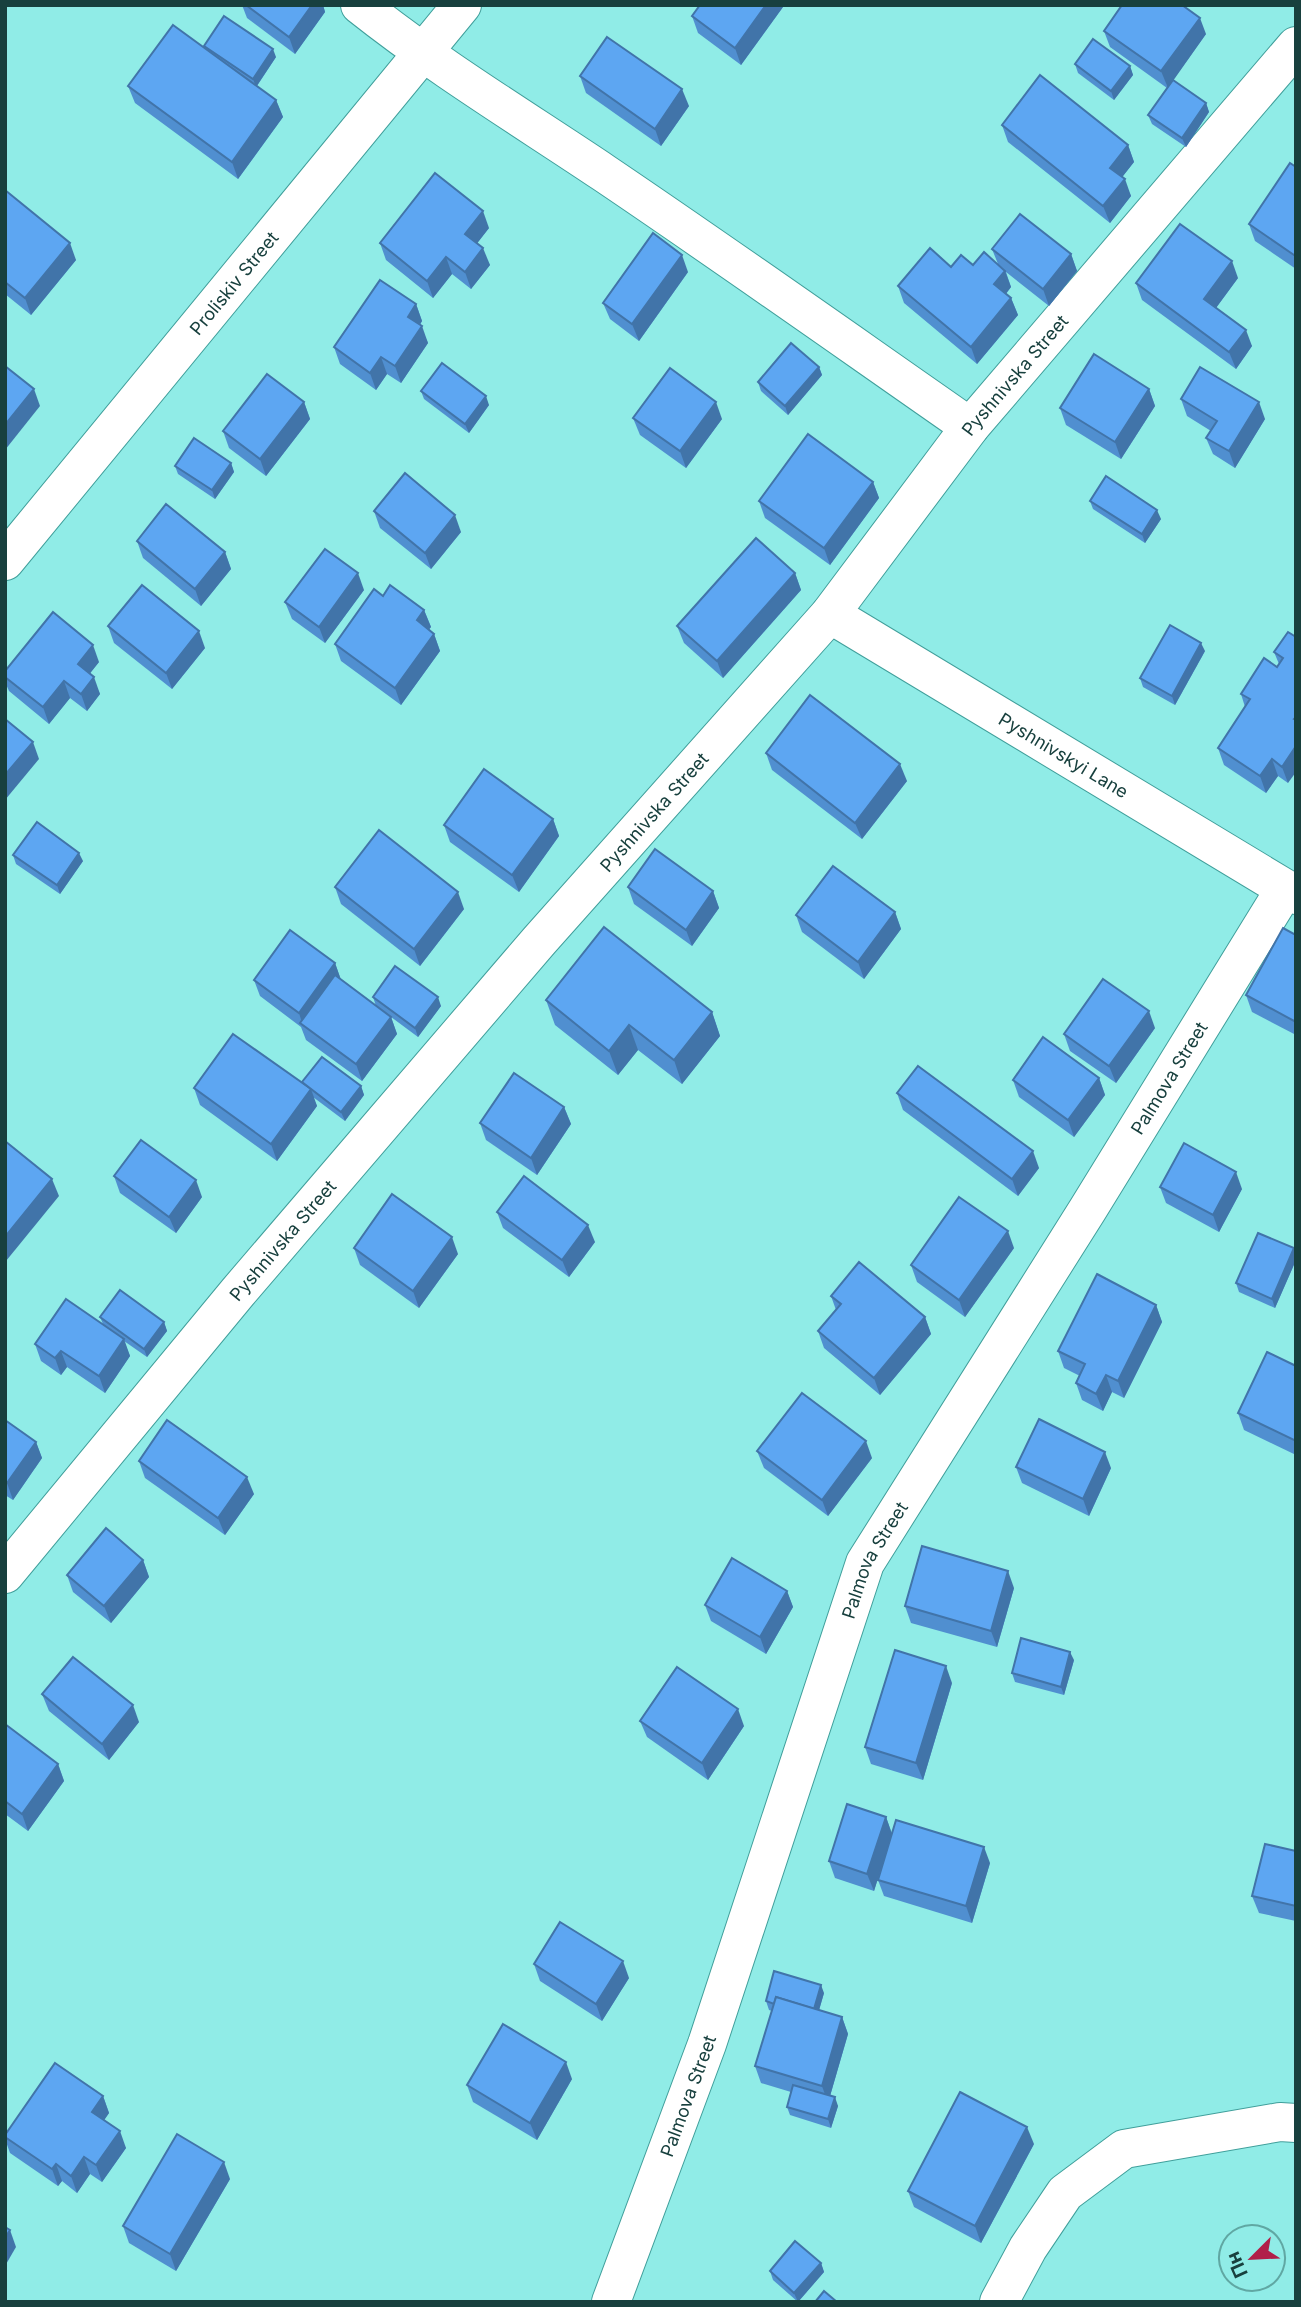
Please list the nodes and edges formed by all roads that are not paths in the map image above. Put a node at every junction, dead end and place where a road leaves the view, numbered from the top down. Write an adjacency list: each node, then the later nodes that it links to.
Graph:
1 (360, 5): 4 (street)
2 (461, 5): 4 (street, Proliskiv Street)
3 (1296, 46): 5 (street, Pyshnivska Street)
4 (421, 54): 5 (street); 6 (street, Proliskiv Street)
5 (970, 427): 7 (street, Pyshnivska Street)
6 (5, 561)
7 (830, 614): 8 (street, Pyshnivskyi Lane); 9 (street, Pyshnivska Street)
8 (1290, 892): 11 (street, Palmova Street)
9 (5, 1574)
10 (1290, 2117): 12 (street)
11 (611, 2302)
12 (999, 2302)

